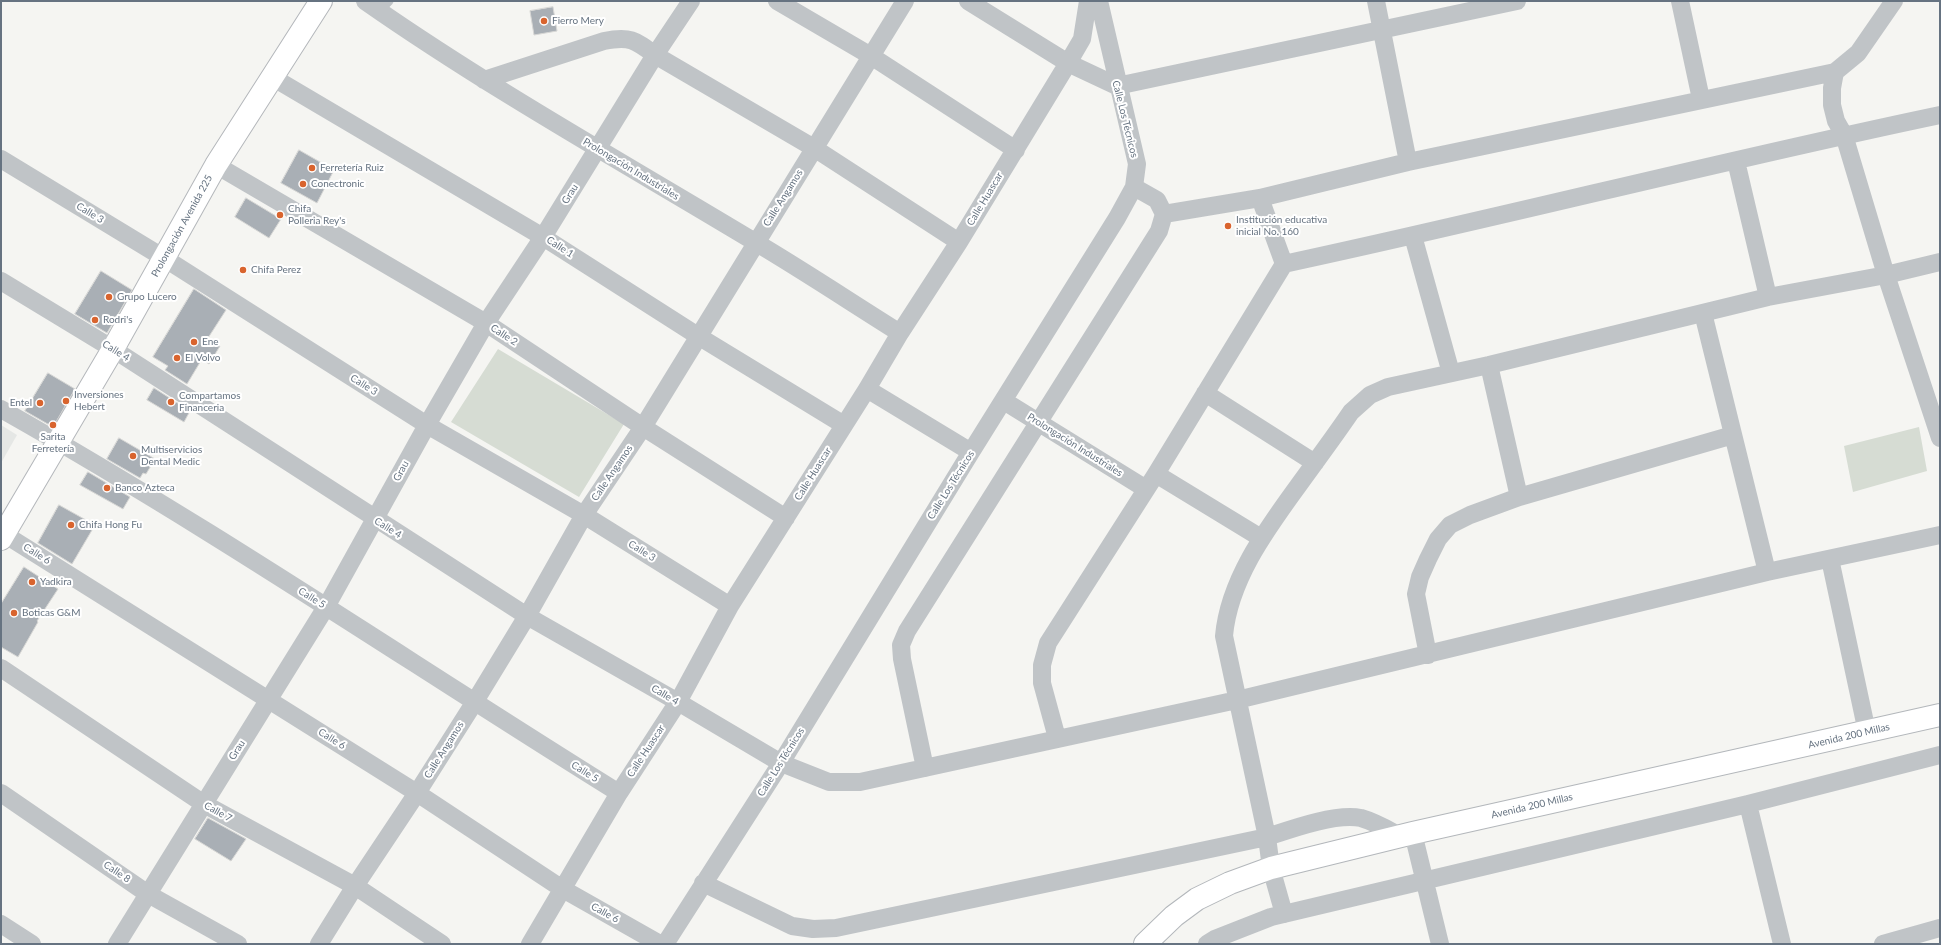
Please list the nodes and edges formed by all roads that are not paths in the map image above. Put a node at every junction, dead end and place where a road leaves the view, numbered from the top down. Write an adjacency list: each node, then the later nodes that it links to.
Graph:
1 (321, 1): 18 (main road, Prolongación Avenida 225)
2 (691, 1): 14 (street, Grau)
3 (777, 1): 15 (street)
4 (904, 1): 15 (street, Calle Angamos)
5 (968, 1): 16 (street)
6 (1088, 1): 16 (street, Calle Huascar)
7 (1099, 1): 20 (street, Calle Los Técnicos)
8 (1376, 1): 13 (street)
9 (1516, 1): 13 (street)
10 (1680, 1): 21 (street)
11 (1894, 1): 17 (street)
12 (378, 4): 19 (street, Prolongación Industriales)
13 (1382, 28): 20 (street); 29 (street)
14 (655, 55): 19 (street); 24 (street); 25 (street, Grau)
15 (871, 56): 24 (street, Calle Angamos); 26 (street)
16 (1068, 63): 20 (street); 26 (street, Calle Huascar)
17 (1836, 72): 21 (street); 23 (street)
18 (272, 77): 30 (main road, Prolongación Avenida 225); 35 (street, Calle 1)
19 (484, 80): 25 (street, Prolongación Industriales)
20 (1117, 86): 31 (street, Calle Los Técnicos)
21 (1701, 99): 29 (street)
22 (1940, 115): 23 (street)
23 (1844, 135): 28 (street); 41 (street)
24 (814, 148): 36 (street, Calle Angamos); 37 (street)
25 (597, 150): 35 (street, Grau); 36 (street, Prolongación Industriales)
26 (1016, 150): 37 (street, Calle Huascar)
27 (1, 159): 38 (street, Calle 3)
28 (1736, 160): 34 (street); 43 (street)
29 (1408, 162): 32 (street)
30 (216, 165): 38 (main road, Prolongación Avenida 225); 45 (street, Calle 2)
31 (1134, 187): 33 (street); 54 (street, Calle Los Técnicos)
32 (1260, 198): 33 (street); 40 (street)
33 (1164, 214): 56 (street)
34 (1413, 236): 40 (street); 50 (street)
35 (543, 237): 45 (street, Grau); 47 (street, Calle 1)
36 (756, 242): 46 (street, Prolongación Industriales); 47 (street, Calle Angamos)
37 (959, 242): 46 (street, Calle Huascar)
38 (164, 258): 48 (main road, Prolongación Avenida 225); 57 (street, Calle 3)
39 (1940, 262): 41 (street)
40 (1284, 264): 52 (street)
41 (1886, 275): 43 (street); 53 (street)
42 (1, 281): 48 (street, Calle 4)
43 (1768, 298): 44 (street)
44 (1703, 313): 49 (street); 60 (street)
45 (486, 324): 57 (street, Grau); 59 (street, Calle 2)
46 (900, 333): 51 (street, Calle Huascar)
47 (698, 336): 58 (street, Calle 1); 59 (street, Calle Angamos)
48 (113, 349): 62 (main road, Prolongación Avenida 225); 69 (street, Calle 4)
49 (1489, 365): 50 (street); 66 (street)
50 (1451, 373): 64 (street)
51 (867, 389): 58 (street, Calle Huascar); 63 (street)
52 (1205, 393): 64 (street); 65 (street)
53 (1934, 401): 61 (street)
54 (1004, 402): 56 (street, Prolongación Industriales); 63 (street, Calle Los Técnicos)
55 (1, 409): 62 (street, Calle 5)
56 (1039, 422): 65 (street, Prolongación Industriales); 89 (street)
57 (427, 424): 67 (street, Calle 3); 69 (street, Grau)
58 (844, 425): 68 (street, Calle Huascar)
59 (643, 427): 67 (street, Calle Angamos); 68 (street, Calle 2)
60 (1733, 436): 66 (street); 74 (street)
61 (1940, 438)
62 (58, 441): 71 (main road, Prolongación Avenida 225); 76 (street, Calle 5)
63 (971, 452): 88 (street, Calle Los Técnicos)
64 (1315, 463): 72 (street)
65 (1151, 482): 72 (street, Prolongación Industriales); 86 (street)
66 (1519, 497): 78 (street)
67 (584, 515): 75 (street, Calle 3); 77 (street, Calle Angamos)
68 (786, 518): 75 (street, Calle Huascar)
69 (374, 519): 76 (street, Grau); 77 (street, Calle 4)
70 (1940, 535): 73 (street, Calle 4)
71 (2, 536): 80 (street, Calle 6)
72 (1261, 538): 81 (street)
73 (1830, 559): 74 (street, Calle 4); 85 (street)
74 (1767, 572): 78 (street, Calle 4)
75 (730, 606): 82 (street, Calle Huascar)
76 (326, 607): 80 (street, Grau); 83 (street, Calle 5)
77 (527, 616): 82 (street, Calle 4); 83 (street, Calle Angamos)
78 (1428, 655): 81 (street, Calle 4)
79 (1, 668): 93 (street, Calle 7)
80 (269, 699): 91 (street, Calle 6); 93 (street, Grau)
81 (1237, 700): 86 (street, Calle 4); 96 (street)
82 (678, 702): 88 (street, Calle 4); 92 (street, Calle Huascar)
83 (474, 703): 91 (street, Calle Angamos); 92 (street, Calle 5)
84 (1940, 715): 85 (main road, Avenida 200 Millas)
85 (1867, 732): 95 (main road, Avenida 200 Millas)
86 (1057, 738): 89 (street, Calle 4)
87 (1940, 755): 94 (street)
88 (781, 763): 89 (street, Calle 4); 99 (street, Calle Los Técnicos)
89 (925, 768)
90 (1, 793): 102 (street, Calle 8)
91 (417, 793): 100 (street, Calle Angamos); 101 (street, Calle 6)
92 (619, 793): 101 (street, Calle Huascar)
93 (204, 804): 100 (street, Calle 7); 102 (street, Grau)
94 (1748, 804): 98 (street); 117 (street)
95 (1407, 835): 96 (street); 97 (main road, Avenida 200 Millas); 98 (street)
96 (1266, 836): 97 (street); 99 (street)
97 (1271, 868): 103 (street); 114 (main road, Avenida 200 Millas)
98 (1425, 880): 103 (street); 116 (street)
99 (704, 883): 113 (street, Calle Los Técnicos)
100 (354, 886): 109 (street, Calle Angamos); 110 (street, Calle 7)
101 (561, 888): 111 (street, Calle Huascar); 112 (street, Calle 6)
102 (148, 894): 107 (street, Grau); 108 (street, Calle 8)
103 (1284, 914): 115 (street)
104 (1, 924): 106 (street)
105 (1940, 928): 118 (street)
106 (32, 944)
107 (117, 944)
108 (238, 944)
109 (319, 944)
110 (442, 944)
111 (530, 944)
112 (660, 944)
113 (664, 944)
114 (1145, 944)
115 (1208, 944)
116 (1440, 944)
117 (1782, 944)
118 (1883, 944)

